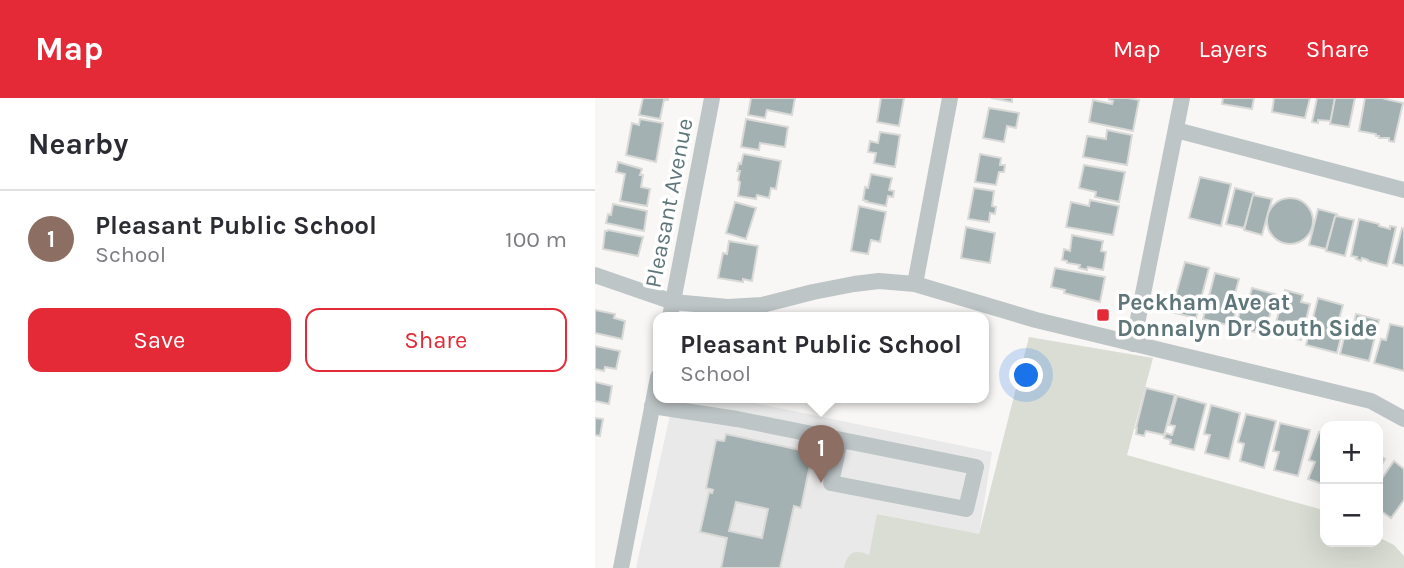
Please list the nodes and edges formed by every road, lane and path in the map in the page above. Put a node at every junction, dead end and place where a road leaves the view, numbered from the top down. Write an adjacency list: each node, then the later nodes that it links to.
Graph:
1 (712, 98): 8 (street, Pleasant Avenue)
2 (950, 98): 7 (street)
3 (1182, 98): 4 (street)
4 (1176, 130): 5 (street); 9 (street)
5 (1404, 190)
6 (595, 275): 8 (street)
7 (915, 284): 8 (street); 9 (street)
8 (672, 309)
9 (1133, 344): 12 (street)
10 (653, 401): 11 (street)
11 (652, 406): 13 (street); 14 (street)
12 (1404, 419)
13 (840, 440): 13 (street)
14 (621, 568)

